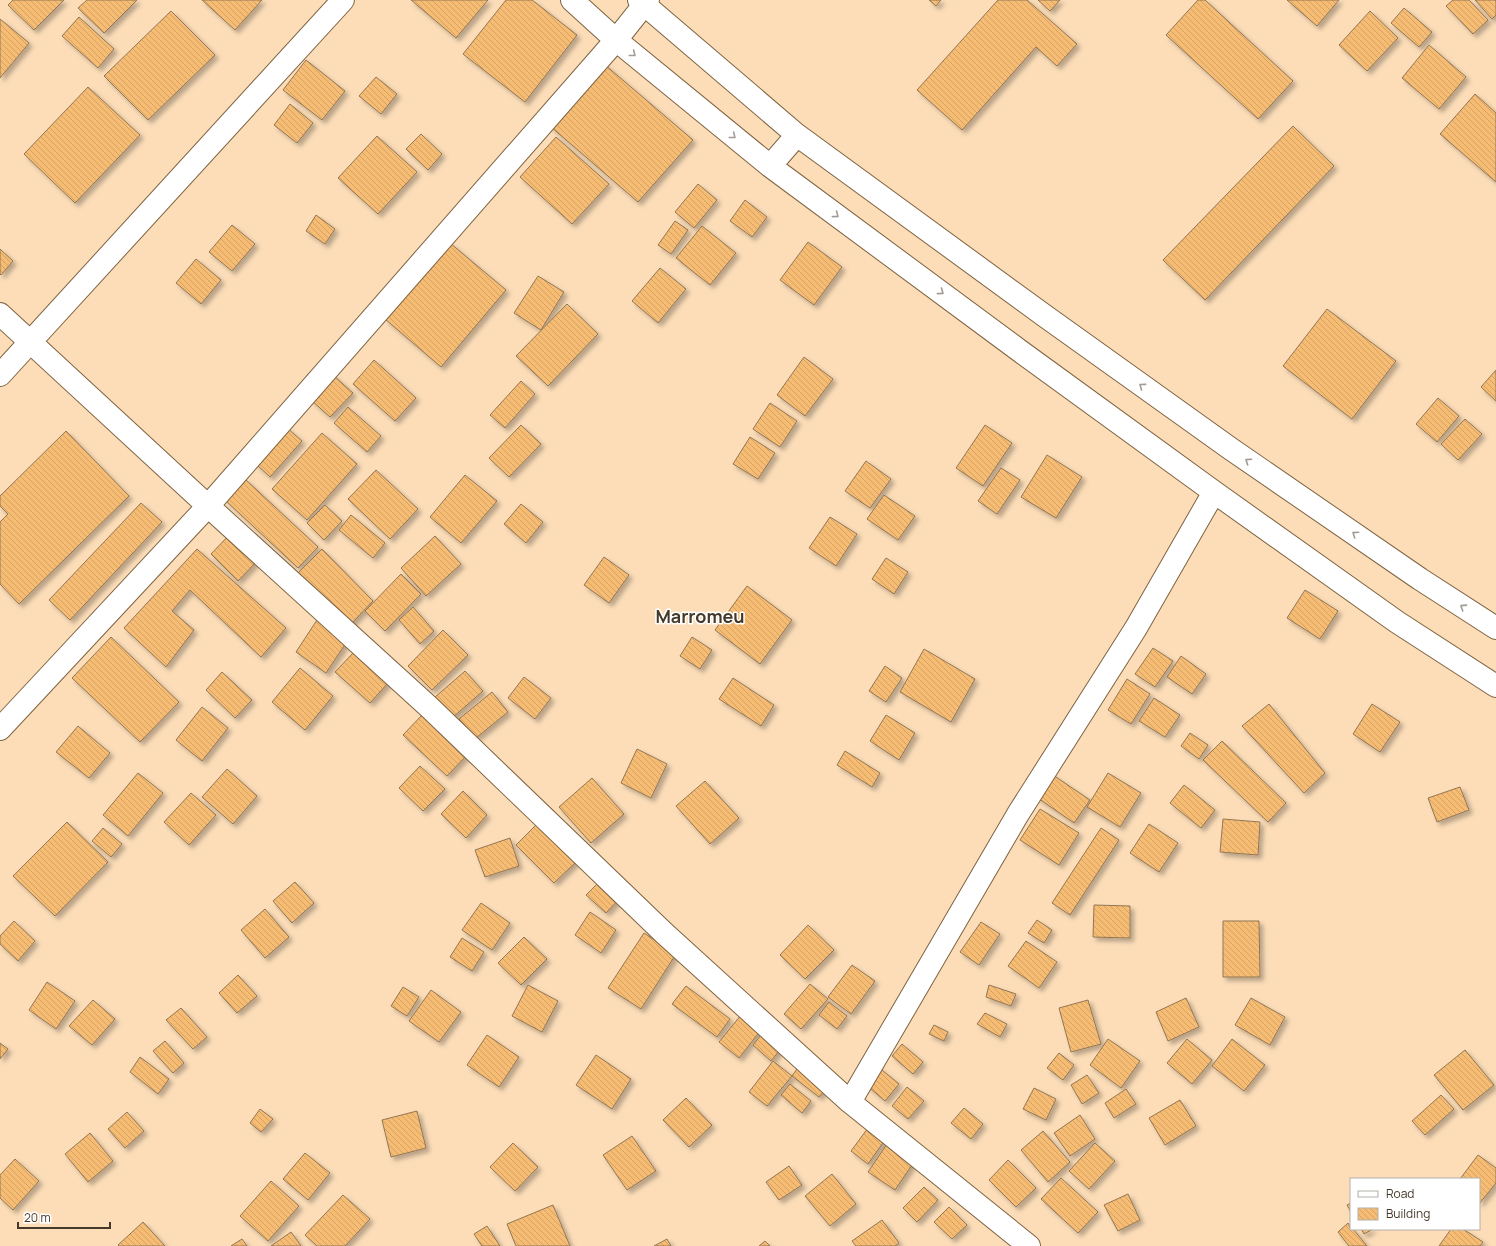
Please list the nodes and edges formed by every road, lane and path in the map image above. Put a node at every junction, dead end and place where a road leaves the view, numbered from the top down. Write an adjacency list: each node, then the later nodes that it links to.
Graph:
1 (343, 0): 8 (street)
2 (572, 0): 4 (street)
3 (644, 2): 4 (street); 5 (street)
4 (616, 40): 6 (street, one-way to 6); 11 (street)
5 (797, 135): 6 (street); 12 (street, one-way to 5)
6 (770, 166): 10 (street, one-way to 10)
7 (0, 314): 8 (street)
8 (30, 341): 9 (street); 11 (street)
9 (0, 375)
10 (1214, 492): 13 (street); 15 (street)
11 (208, 506): 14 (street); 15 (street)
12 (1496, 628)
13 (1496, 686)
14 (0, 729)
15 (850, 1102): 16 (street)
16 (1029, 1246)

